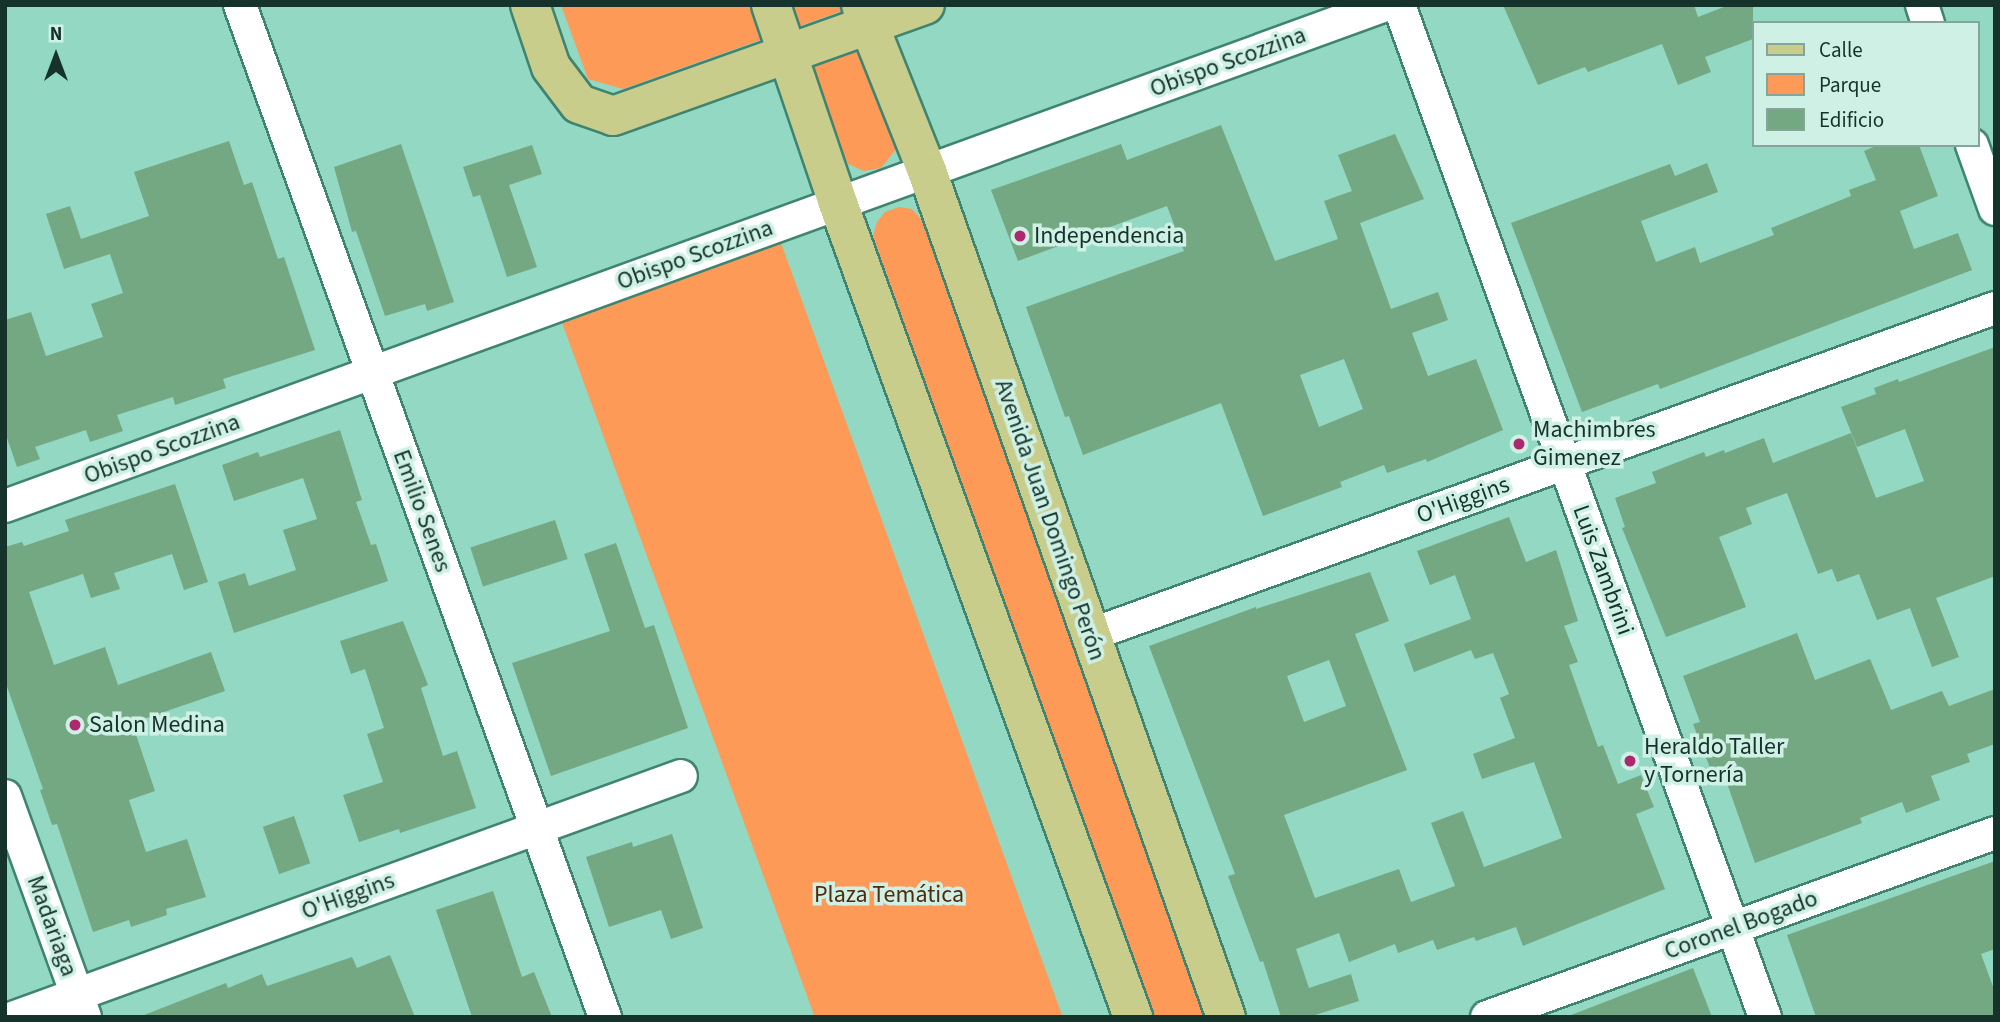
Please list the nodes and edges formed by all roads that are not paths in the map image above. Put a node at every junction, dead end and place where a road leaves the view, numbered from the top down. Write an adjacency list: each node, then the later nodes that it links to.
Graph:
1 (240, 5): 14 (street, Emilio Senes)
2 (530, 5): 8 (main road)
3 (771, 5): 8 (main road)
4 (925, 5): 7 (main road)
5 (1385, 5): 10 (street, Obispo Scozzina)
6 (1399, 5): 15 (street, Luis Zambrini)
7 (865, 15): 8 (main road); 10 (main road, Avenida Juan Domingo Perón)
8 (787, 55): 11 (main road)
9 (1973, 147): 12 (street)
10 (927, 171): 11 (street, Obispo Scozzina); 17 (main road, Avenida Juan Domingo Perón)
11 (838, 204): 14 (street, Obispo Scozzina); 26 (main road)
12 (1995, 209)
13 (1995, 308): 15 (street, O'Higgins)
14 (372, 373): 16 (street, Obispo Scozzina); 20 (street, Emilio Senes)
15 (1564, 464): 17 (street, O'Higgins); 22 (street, Luis Zambrini)
16 (5, 506)
17 (1090, 635): 27 (main road, Avenida Juan Domingo Perón)
18 (681, 776): 20 (street, O'Higgins)
19 (5, 796): 23 (street, Madariaga)
20 (537, 828): 23 (street, O'Higgins); 25 (street, Emilio Senes)
21 (1995, 833): 22 (street, Coronel Bogado)
22 (1732, 928): 28 (street, Coronel Bogado); 29 (street, Luis Zambrini)
23 (81, 1006): 24 (street, O'Higgins)
24 (15, 1017)
25 (605, 1017)
26 (1133, 1017)
27 (1226, 1017)
28 (1487, 1017)
29 (1765, 1017)

